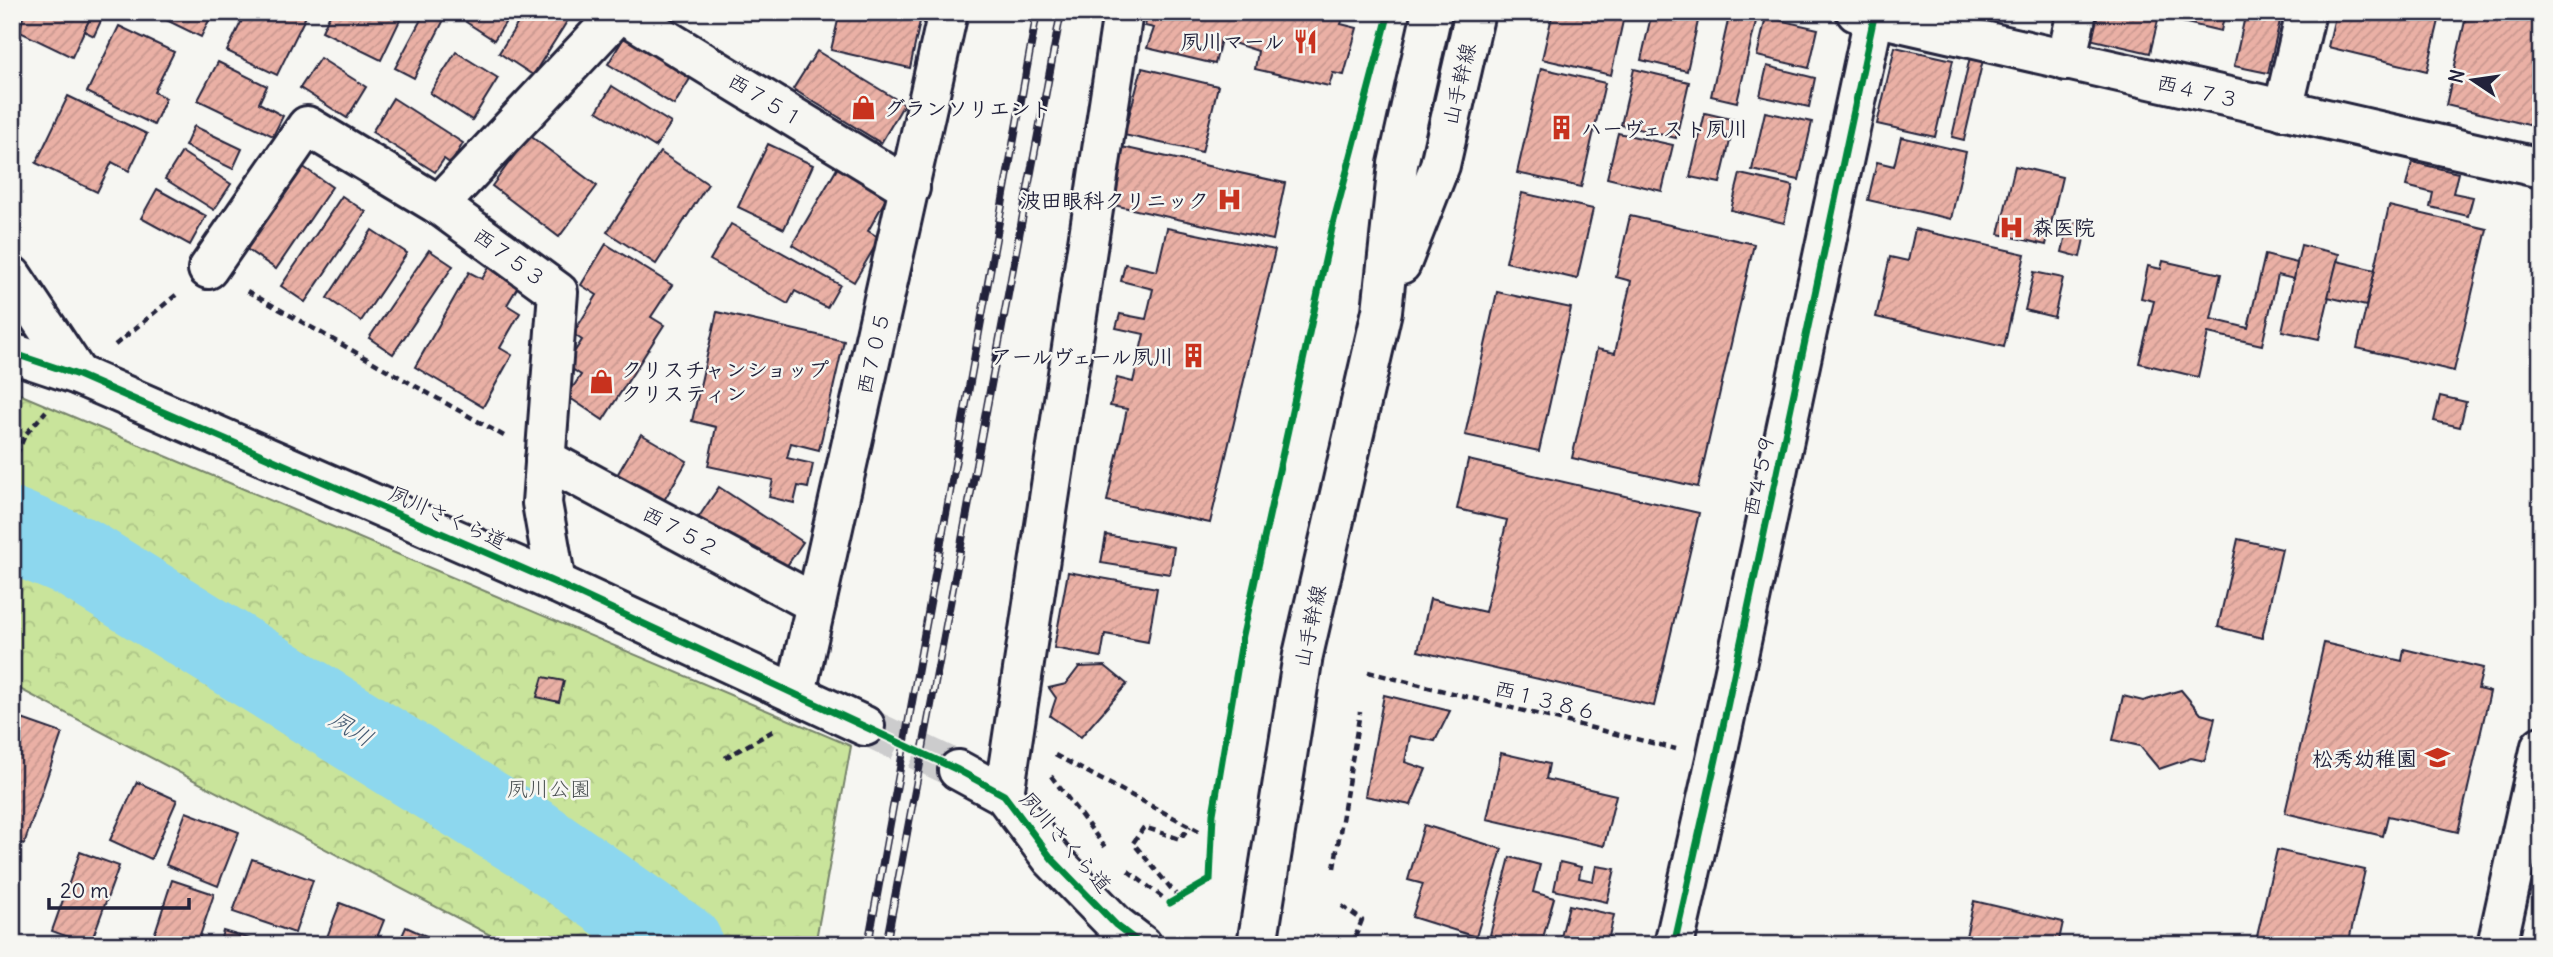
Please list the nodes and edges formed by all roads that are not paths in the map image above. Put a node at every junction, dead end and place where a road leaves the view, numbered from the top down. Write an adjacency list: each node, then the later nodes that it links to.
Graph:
1 (621, 12): 12 (street, 西７５１); 13 (street)
2 (948, 12): 12 (street, 西７０５)
3 (1123, 12): 26 (street)
4 (1432, 12): 16 (street, 山手幹線)
5 (1475, 12): 16 (street, 山手幹線)
6 (2077, 12): 9 (street)
7 (2306, 12): 10 (street)
8 (1868, 14): 9 (street, 西４７３); 29 (street, 西４５９)
9 (2066, 61): 10 (street, 西４７３)
10 (2283, 110): 11 (street, 西４７３)
11 (2541, 168)
12 (910, 188): 21 (street, 西７０５)
13 (439, 205): 14 (street); 19 (street, 西７５３)
14 (208, 269)
15 (12, 276): 18 (street)
16 (1382, 311): 28 (street, 山手幹線)
17 (12, 353): 18 (street, 夙川さくら道)
18 (78, 375): 20 (street, 夙川さくら道)
19 (545, 459): 20 (street, 西７５３); 21 (street, 西７５２)
20 (556, 583): 22 (street, 夙川さくら道)
21 (816, 604): 22 (street, 西７０５)
22 (796, 694): 23 (street, 夙川さくら道)
23 (865, 726)
24 (2541, 746): 30 (street)
25 (958, 770): 26 (street, 夙川さくら道)
26 (1004, 795): 27 (street, 夙川さくら道)
27 (1142, 945)
28 (1257, 945)
29 (1674, 945)
30 (2497, 945)

